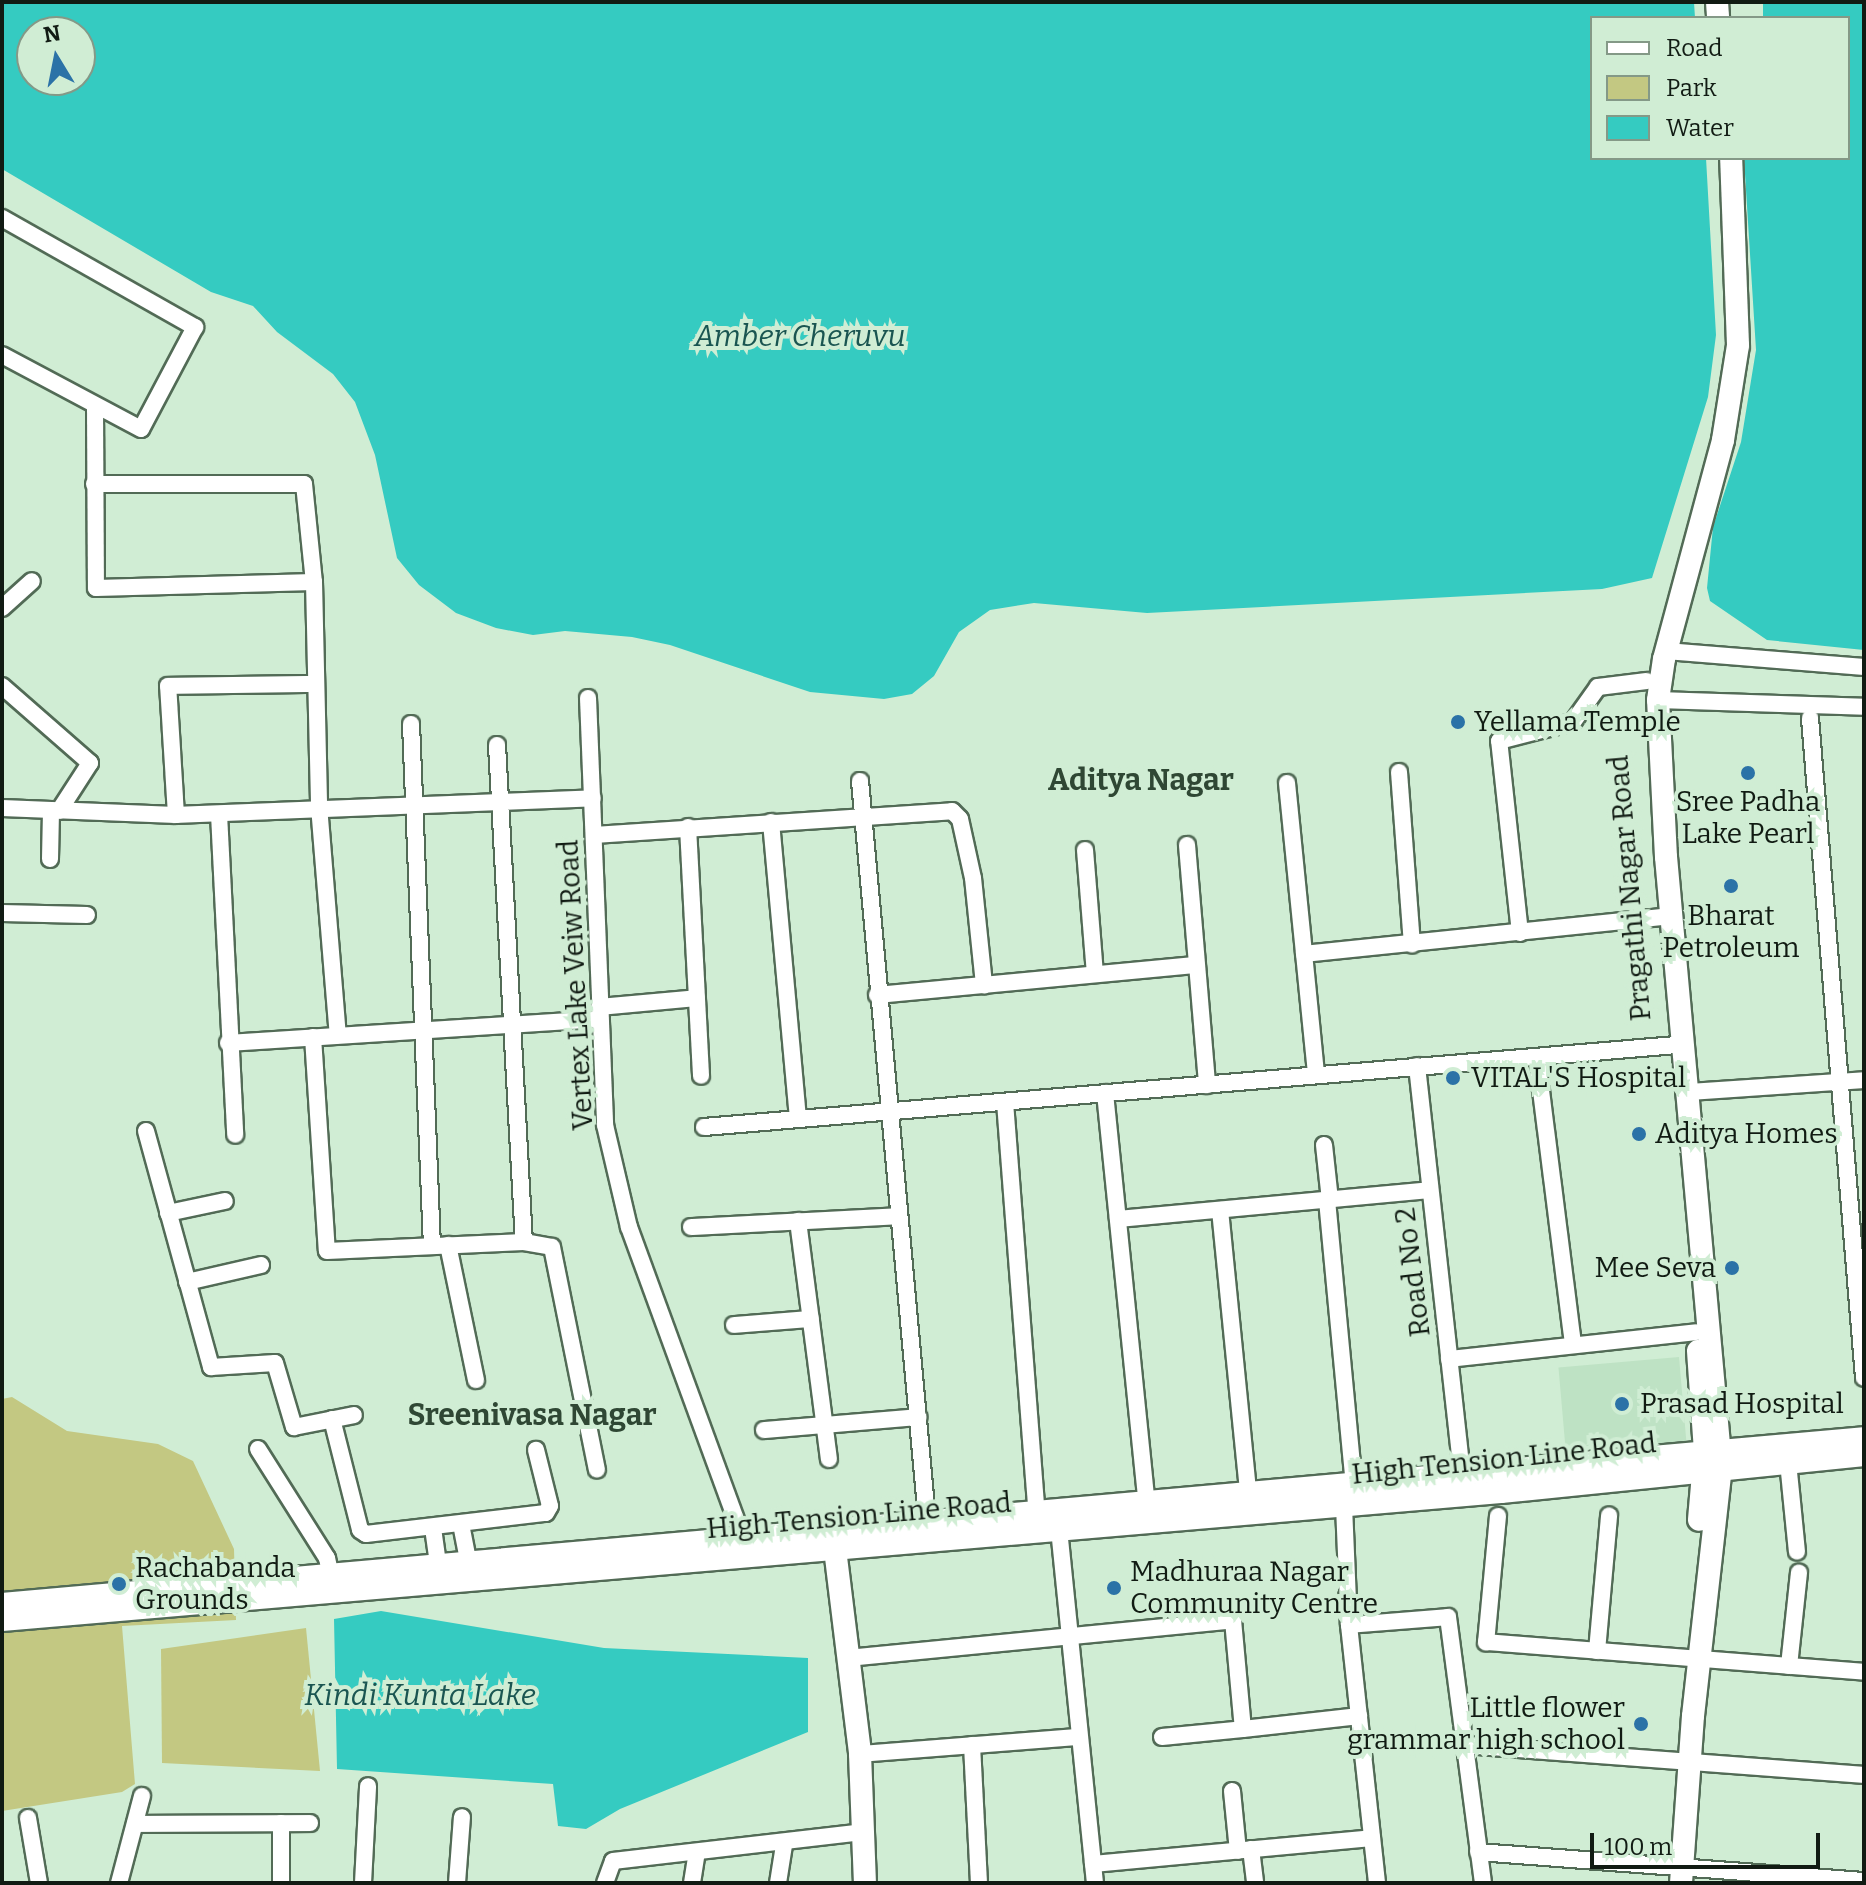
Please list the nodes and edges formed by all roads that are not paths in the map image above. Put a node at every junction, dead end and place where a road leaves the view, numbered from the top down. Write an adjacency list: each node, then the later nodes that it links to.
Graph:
1 (1721, 160): 14 (main road)
2 (1731, 160): 10 (main road)
3 (2, 218): 5 (street)
4 (2, 355): 5 (street)
5 (95, 406): 6 (street)
6 (94, 484): 8 (street); 8 (street)
7 (32, 581): 9 (street)
8 (314, 582): 12 (street)
9 (2, 608)
10 (1666, 651): 11 (street); 14 (main road)
11 (1864, 667)
12 (316, 684): 26 (street); 30 (street)
13 (2, 686): 28 (street)
14 (1652, 690): 16 (street); 33 (main road); 42 (street)
15 (588, 698): 23 (street, Vertex Lake Veiw Road)
16 (1864, 707)
17 (1810, 718): 62 (street)
18 (411, 724): 25 (street)
19 (497, 745): 24 (street)
20 (1399, 772): 43 (street)
21 (860, 781): 31 (street)
22 (1287, 783): 44 (street)
23 (593, 798): 24 (street); 35 (street, Vertex Lake Veiw Road)
24 (500, 803): 25 (street); 51 (street)
25 (413, 804): 26 (street); 52 (street)
26 (319, 806): 29 (street); 53 (street)
27 (2, 808): 28 (street)
28 (55, 810): 30 (street); 38 (street)
29 (219, 814): 30 (street); 55 (street)
30 (176, 815)
31 (862, 816): 32 (street); 47 (street); 48 (street)
32 (771, 822): 34 (street); 68 (street)
33 (1657, 824): 41 (main road, Pragathi Nagar Road); 64 (main road, Pragathi Nagar Road)
34 (688, 827): 35 (street); 49 (street)
35 (594, 835): 50 (street, Vertex Lake Veiw Road)
36 (1187, 845): 45 (street)
37 (1085, 850): 46 (street)
38 (50, 859)
39 (2, 913): 40 (street)
40 (87, 915)
41 (1661, 917): 42 (street); 56 (main road, Pragathi Nagar Road)
42 (1520, 933): 43 (street)
43 (1412, 945): 44 (street)
44 (1304, 954): 59 (street)
45 (1195, 965): 46 (street); 63 (street)
46 (1095, 974): 47 (street)
47 (984, 985): 48 (street)
48 (877, 995): 67 (street)
49 (697, 998): 50 (street); 60 (street)
50 (599, 1013): 51 (street); 118 (street, Vertex Lake Veiw Road)
51 (512, 1026): 52 (street); 82 (street)
52 (425, 1028): 53 (street); 83 (street)
53 (338, 1035): 54 (street)
54 (313, 1037): 55 (street); 83 (street)
55 (228, 1043): 71 (street)
56 (1676, 1045): 57 (street); 88 (main road, Pragathi Nagar Road)
57 (1537, 1059): 58 (street); 89 (street)
58 (1417, 1066): 59 (street); 73 (street, Road No 2)
59 (1316, 1075): 63 (street)
60 (701, 1076)
61 (1864, 1080): 62 (street)
62 (1839, 1082): 64 (street); 91 (street)
63 (1207, 1085): 65 (street)
64 (1690, 1092): 103 (main road, Pragathi Nagar Road)
65 (1105, 1093): 66 (street); 79 (street)
66 (1005, 1102): 67 (street); 111 (street)
67 (889, 1111): 68 (street); 78 (street)
68 (798, 1119): 69 (street)
69 (704, 1127)
70 (146, 1131): 77 (street)
71 (235, 1135)
72 (1324, 1145): 74 (street)
73 (1430, 1190): 74 (street); 90 (street, Road No 2)
74 (1329, 1200): 76 (street); 107 (street)
75 (225, 1201): 77 (street)
76 (1220, 1210): 79 (street); 108 (street)
77 (168, 1213): 85 (street)
78 (899, 1216): 80 (street); 94 (street)
79 (1118, 1219): 109 (street)
80 (798, 1221): 81 (street); 86 (street)
81 (691, 1227)
82 (524, 1242): 83 (street); 105 (street)
83 (440, 1246): 92 (street)
84 (261, 1265): 85 (street)
85 (187, 1282): 95 (street)
86 (811, 1319): 87 (street); 96 (street)
87 (734, 1325)
88 (1696, 1332): 89 (street); 103 (main road, Pragathi Nagar Road)
89 (1573, 1344): 90 (street)
90 (1449, 1359): 106 (street, Road No 2)
91 (1864, 1378)
92 (476, 1380)
93 (354, 1415): 95 (street)
94 (918, 1417): 96 (street); 114 (street)
95 (332, 1419): 116 (street)
96 (825, 1425): 97 (street); 102 (street)
97 (764, 1430)
98 (1864, 1438): 103 (main road)
99 (258, 1449): 124 (street)
100 (536, 1450): 115 (street)
101 (1864, 1455): 104 (main road)
102 (829, 1459)
103 (1713, 1459): 104 (main road); 106 (main road, High Tension Line Road); 110 (main road, High Tension Line Road); 131 (main road, Pragathi Nagar Road)
104 (1788, 1462): 120 (street)
105 (597, 1470)
106 (1462, 1472): 107 (main road, High Tension Line Road)
107 (1354, 1483): 108 (main road, High Tension Line Road); 110 (street)
108 (1248, 1491): 109 (main road, High Tension Line Road)
109 (1146, 1499): 111 (main road, High Tension Line Road)
110 (1344, 1506): 117 (main road, High Tension Line Road); 127 (street)
111 (1036, 1509): 114 (main road, High Tension Line Road)
112 (1498, 1516): 129 (street)
113 (1609, 1516): 129 (street)
114 (927, 1519): 118 (main road, High Tension Line Road)
115 (461, 1524): 116 (street); 121 (street)
116 (433, 1528): 122 (street)
117 (1059, 1529): 119 (main road, High Tension Line Road); 128 (street)
118 (742, 1536): 121 (main road, High Tension Line Road)
119 (835, 1549): 124 (main road, High Tension Line Road); 130 (main road)
120 (1797, 1552)
121 (468, 1560): 122 (main road, High Tension Line Road)
122 (438, 1563): 124 (main road, High Tension Line Road)
123 (1799, 1573): 132 (street)
124 (332, 1579): 125 (main road, High Tension Line Road); 126 (main road, High Tension Line Road)
125 (2, 1604)
126 (2, 1620)
127 (1349, 1625): 134 (street); 139 (street)
128 (1069, 1636): 130 (street); 135 (street); 136 (street)
129 (1597, 1651): 131 (street)
130 (848, 1658): 140 (main road)
131 (1695, 1658): 132 (street); 141 (main road, Pragathi Nagar Road)
132 (1789, 1666): 133 (street)
133 (1864, 1672)
134 (1359, 1716): 135 (street); 152 (street)
135 (1243, 1729): 137 (street)
136 (1078, 1737): 138 (street); 157 (street)
137 (1162, 1737)
138 (972, 1745): 140 (street); 169 (street)
139 (1466, 1745): 141 (street); 155 (street)
140 (860, 1754): 151 (main road)
141 (1690, 1762): 142 (street); 158 (main road, Pragathi Nagar Road)
142 (1864, 1775)
143 (368, 1786): 163 (street)
144 (1232, 1791): 154 (street)
145 (142, 1796): 150 (street)
146 (462, 1817): 164 (street)
147 (28, 1818): 160 (street)
148 (281, 1823): 149 (street); 150 (street); 162 (street)
149 (310, 1823)
150 (135, 1824): 161 (street)
151 (862, 1832): 153 (street); 168 (main road)
152 (1372, 1838): 154 (street); 172 (street)
153 (784, 1844): 156 (street); 167 (street)
154 (1245, 1850): 157 (street); 171 (street)
155 (1478, 1852): 158 (street); 173 (street)
156 (697, 1853): 165 (street); 166 (street)
157 (1093, 1864): 170 (street)
158 (1682, 1875): 159 (street)
159 (1864, 1881)
160 (39, 1883)
161 (119, 1883)
162 (281, 1883)
163 (363, 1883)
164 (457, 1883)
165 (605, 1883)
166 (692, 1883)
167 (778, 1883)
168 (865, 1883)
169 (979, 1883)
170 (1095, 1883)
171 (1255, 1883)
172 (1377, 1883)
173 (1483, 1883)

